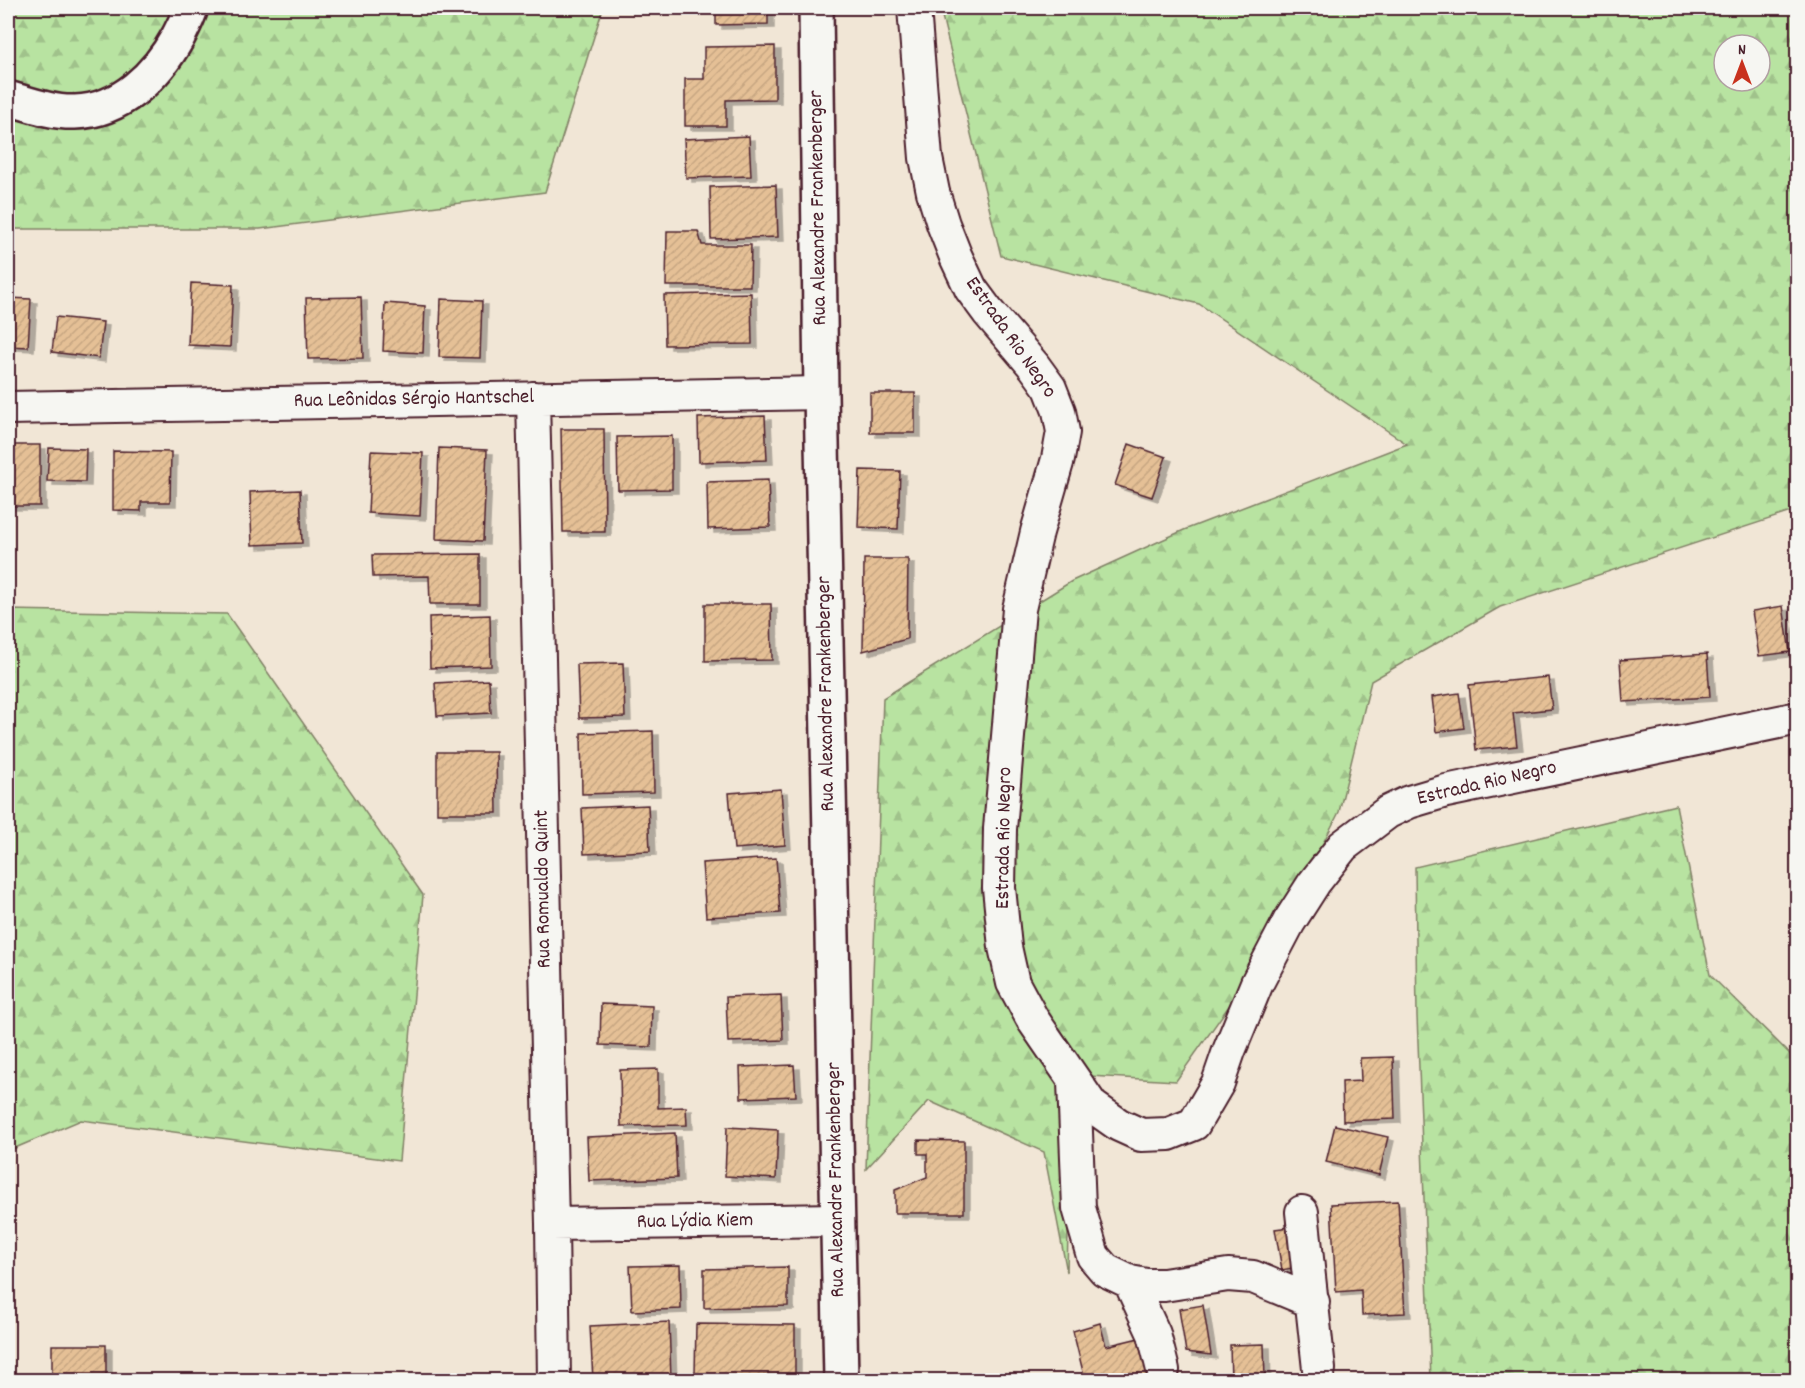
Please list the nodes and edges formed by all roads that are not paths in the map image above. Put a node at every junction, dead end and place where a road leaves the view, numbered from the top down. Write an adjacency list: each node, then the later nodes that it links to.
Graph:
1 (191, 8): 4 (street)
2 (816, 8): 5 (street, Rua Alexandre Frankenberger)
3 (914, 8): 9 (street, Estrada Rio Negro)
4 (8, 98)
5 (822, 393): 6 (street, Rua Leônidas Sérgio Hantschel); 11 (street, Rua Alexandre Frankenberger)
6 (533, 398): 7 (street, Rua Leônidas Sérgio Hantschel); 12 (street, Rua Romualdo Quint)
7 (8, 408)
8 (1797, 718): 9 (street, Estrada Rio Negro)
9 (1074, 1082): 13 (street)
10 (1302, 1212): 14 (street)
11 (838, 1220): 12 (street, Rua Lýdia Kiem); 18 (street, Rua Alexandre Frankenberger)
12 (552, 1224): 17 (street, Rua Romualdo Quint)
13 (1130, 1282): 14 (street); 16 (street)
14 (1313, 1302): 15 (street)
15 (1319, 1369)
16 (1163, 1370)
17 (554, 1380)
18 (841, 1380)

